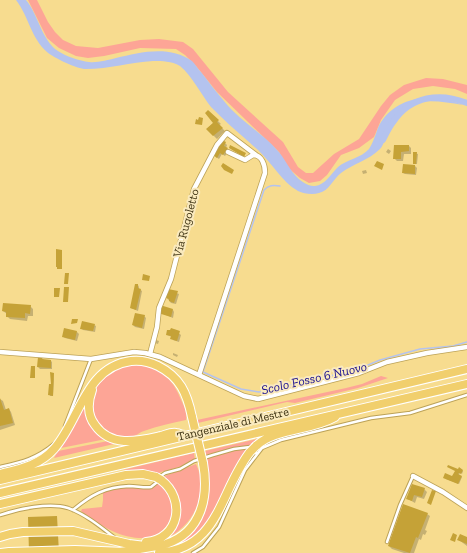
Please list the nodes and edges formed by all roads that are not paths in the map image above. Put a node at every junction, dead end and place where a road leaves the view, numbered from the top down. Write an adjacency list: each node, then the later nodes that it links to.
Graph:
1 (228, 152): 2 (street)
2 (256, 155): 5 (street, Via Rugoletto); 8 (street, Via Rugoletto)
3 (467, 347): 8 (street)
4 (0, 352): 6 (street)
5 (150, 354): 6 (street); 8 (street)
6 (91, 359): 15 (lane)
7 (467, 369): 13 (highway, Tangenziale di Mestre)
8 (200, 375)
9 (94, 383): 13 (highway); 16 (highway); 28 (highway, bridge)
10 (467, 384): 12 (highway, Tangenziale di Mestre)
11 (467, 395): 14 (lane)
12 (342, 413): 14 (highway); 19 (highway, Tangenziale di Mestre)
13 (185, 436): 18 (highway, Tangenziale di Mestre)
14 (254, 451): 22 (lane); 28 (highway); 32 (lane)
15 (0, 467)
16 (0, 474)
17 (412, 476): 21 (street); 26 (lane)
18 (0, 480)
19 (0, 493)
20 (0, 504): 27 (highway)
21 (467, 508)
22 (73, 510): 23 (lane); 25 (lane)
23 (0, 515)
24 (0, 537): 25 (highway)
25 (120, 542): 27 (highway)
26 (387, 542)
27 (130, 544): 28 (highway)
28 (159, 549): 29 (highway)
29 (121, 552): 30 (highway); 31 (highway)
30 (1, 553)
31 (137, 553)
32 (194, 553)

